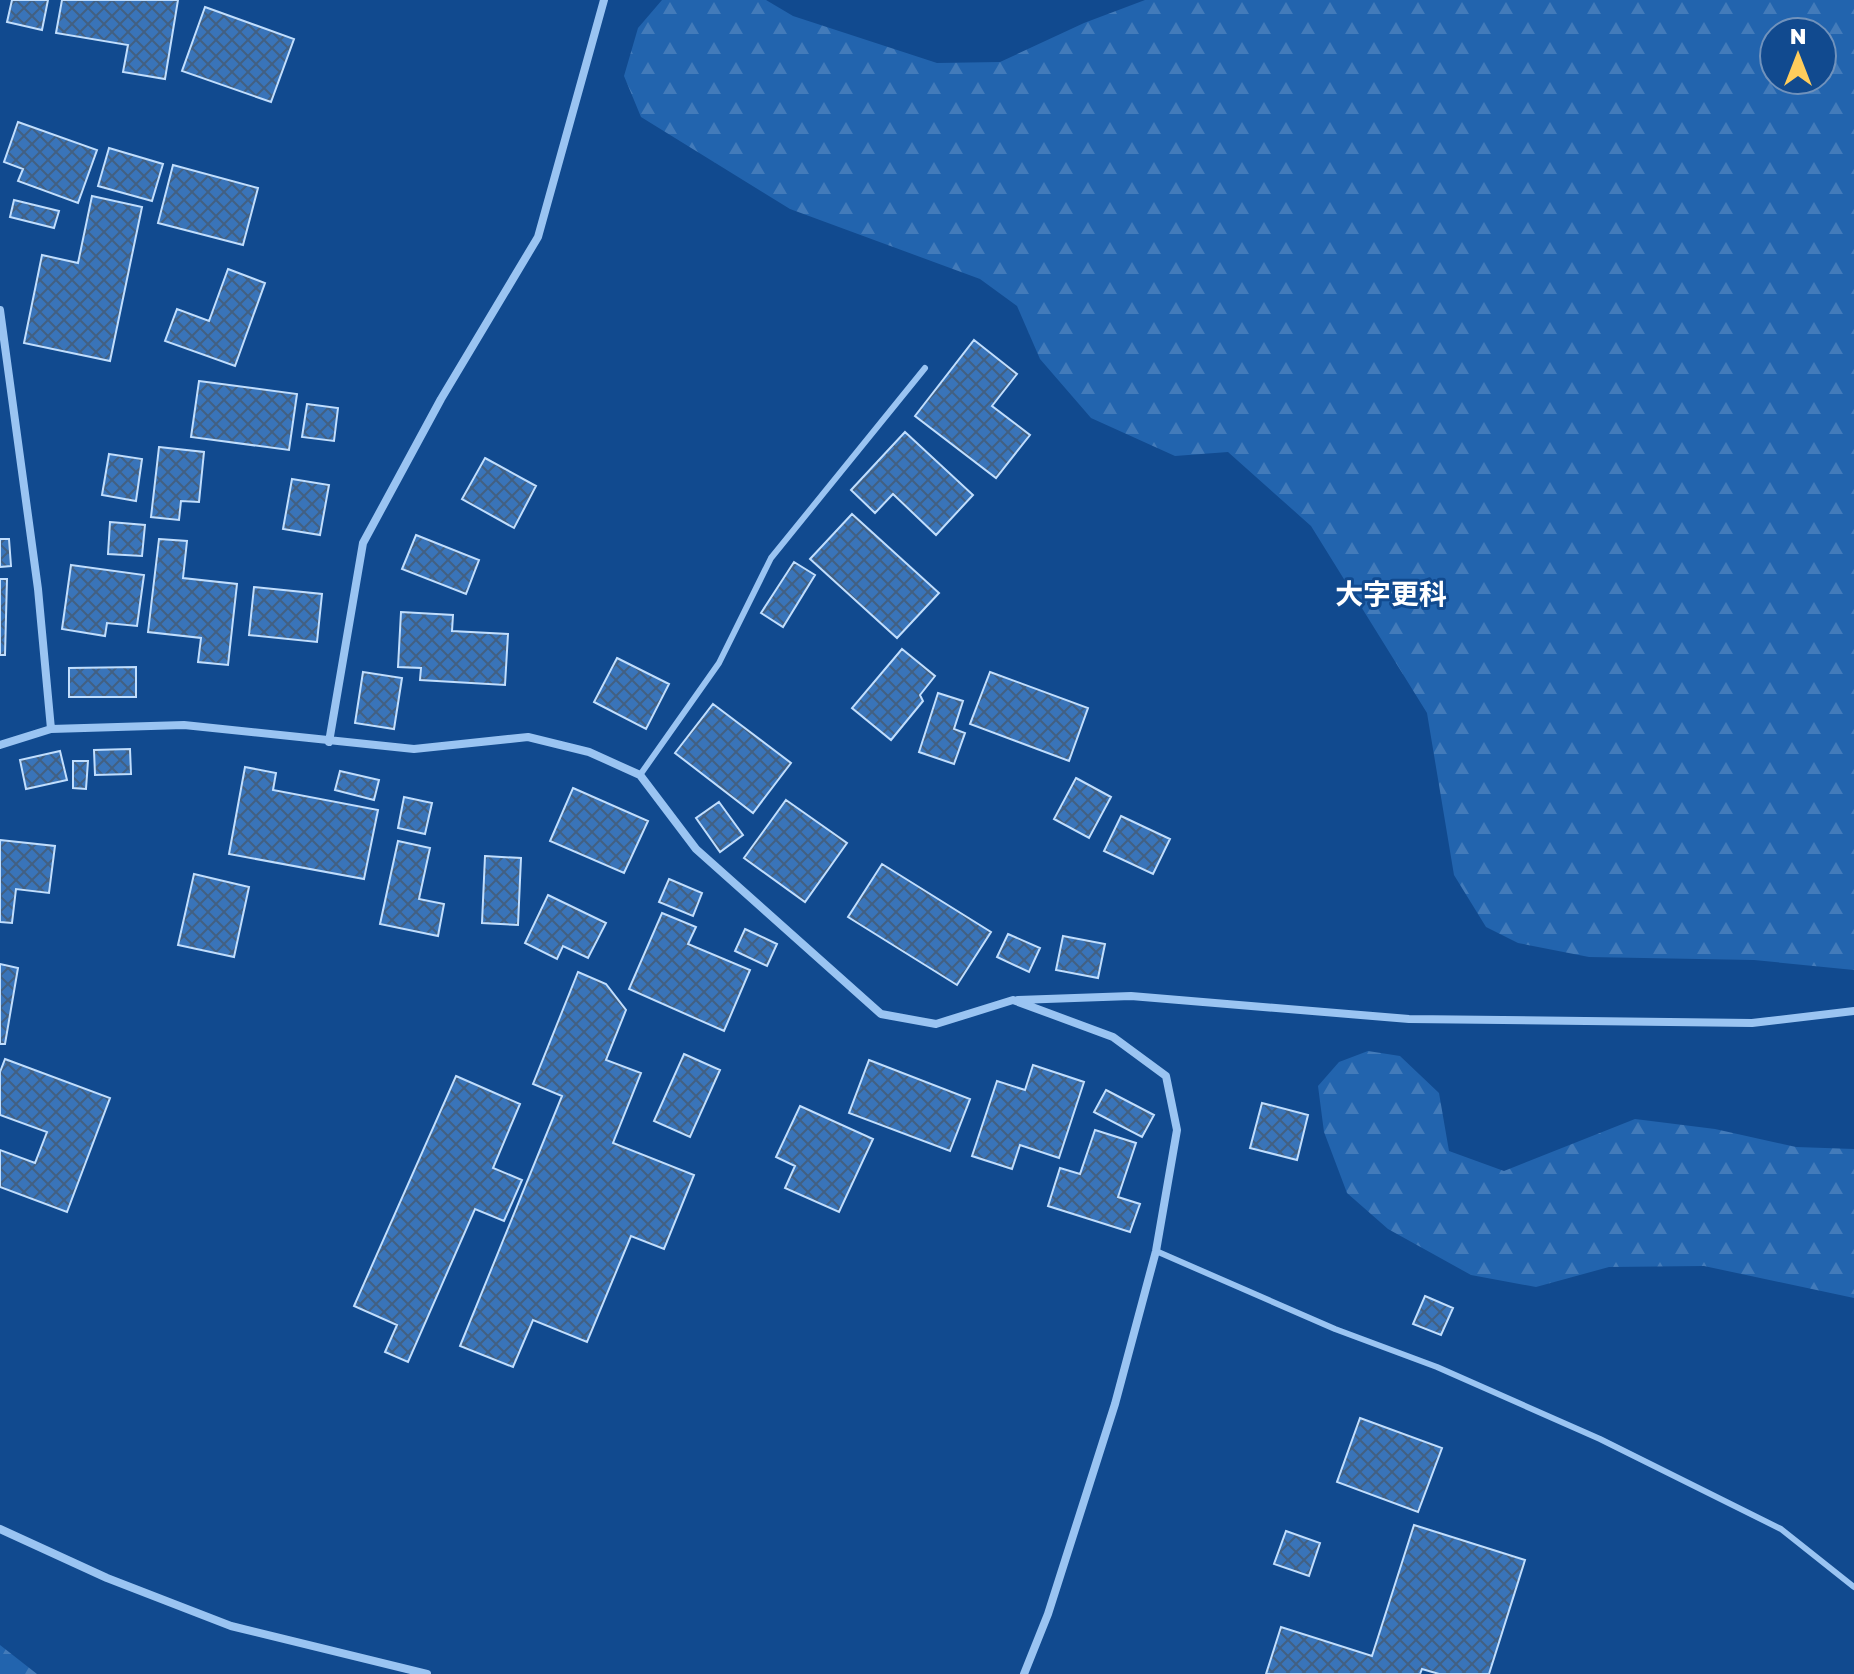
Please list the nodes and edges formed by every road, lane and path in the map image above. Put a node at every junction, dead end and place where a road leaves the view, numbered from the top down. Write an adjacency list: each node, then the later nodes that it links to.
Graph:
1 (604, 0): 5 (street)
2 (0, 310): 4 (street)
3 (925, 368): 7 (lane)
4 (51, 729): 5 (street); 6 (street)
5 (329, 742): 7 (street)
6 (0, 745)
7 (640, 775): 8 (street)
8 (1013, 1000): 9 (street); 10 (street)
9 (1854, 1011)
10 (1156, 1251): 12 (lane); 14 (street)
11 (0, 1529): 13 (street)
12 (1854, 1587)
13 (427, 1674)
14 (1024, 1674)

